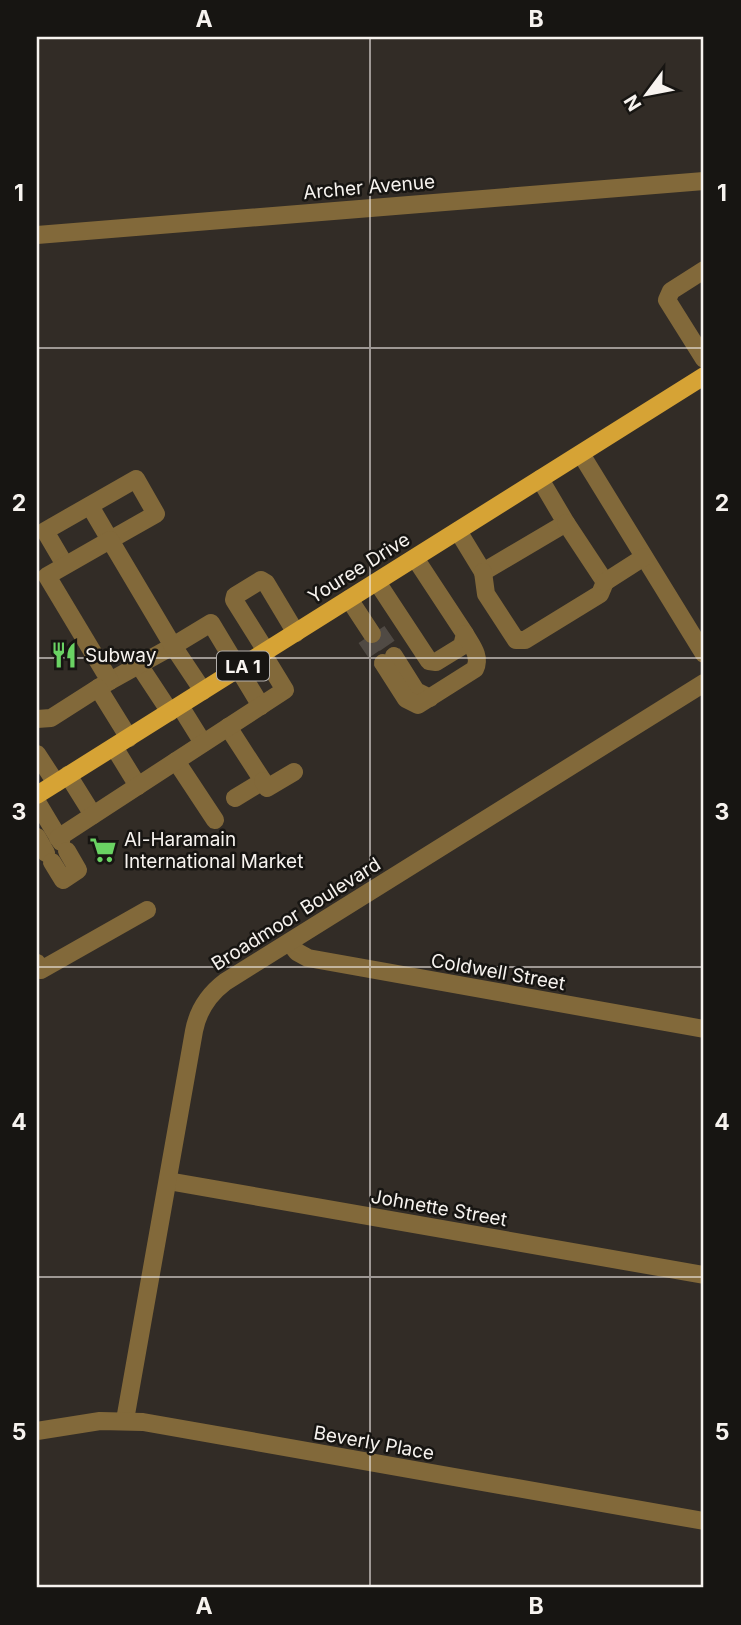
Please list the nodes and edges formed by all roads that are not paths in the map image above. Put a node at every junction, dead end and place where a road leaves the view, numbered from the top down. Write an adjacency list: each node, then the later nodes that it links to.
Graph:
1 (704, 181): 2 (street, Archer Avenue)
2 (37, 235)
3 (704, 270): 4 (street)
4 (701, 348)
5 (704, 376): 6 (main road, Youree Drive / LA 1)
6 (581, 454): 7 (main road, Youree Drive / LA 1); 12 (street)
7 (540, 479): 9 (street); 10 (main road, Youree Drive / LA 1)
8 (90, 506): 11 (street); 11 (street); 14 (street)
9 (566, 523): 15 (street); 17 (street)
10 (458, 531): 13 (main road, Youree Drive / LA 1); 15 (street)
11 (110, 540): 14 (street); 22 (street)
12 (645, 557): 17 (street); 24 (street)
13 (415, 558): 16 (main road, Youree Drive / LA 1); 21 (street)
14 (65, 565): 29 (street)
15 (483, 572): 17 (street)
16 (377, 582): 18 (main road, Youree Drive / LA 1); 21 (street)
17 (606, 582)
18 (349, 599): 19 (street); 20 (main road, Youree Drive / LA 1)
19 (370, 632)
20 (296, 633): 23 (main road, Youree Drive / LA 1); 23 (street)
21 (465, 634): 25 (street)
22 (173, 646): 26 (street); 27 (street); 30 (street)
23 (264, 653): 27 (main road, Youree Drive / LA 1); 31 (street)
24 (704, 653)
25 (388, 660)
26 (139, 665): 29 (street); 32 (street)
27 (238, 669): 30 (main road, Youree Drive / LA 1); 31 (street)
28 (704, 683): 51 (street, Broadmoor Boulevard)
29 (104, 685): 33 (street); 35 (street)
30 (203, 691): 32 (main road, Youree Drive / LA 1)
31 (261, 706): 34 (street)
32 (175, 709): 35 (main road, Youree Drive / LA 1); 36 (street)
33 (37, 719)
34 (228, 727): 36 (street); 41 (street)
35 (121, 742): 40 (main road, Youree Drive / LA 1); 42 (street)
36 (203, 743): 38 (street)
37 (37, 754): 40 (street)
38 (176, 761): 42 (street); 47 (street)
39 (293, 772): 41 (street)
40 (62, 779): 43 (main road, Youree Drive / LA 1); 46 (street)
41 (262, 781): 44 (street)
42 (138, 786): 46 (street)
43 (37, 795)
44 (235, 798)
45 (37, 802): 49 (street)
46 (93, 815): 49 (street)
47 (215, 820)
48 (37, 837): 49 (street)
49 (57, 849)
50 (147, 910): 52 (street)
51 (289, 943): 53 (street, Coldwell Street); 54 (street, Broadmoor Boulevard)
52 (37, 963)
53 (704, 1029)
54 (168, 1181): 55 (street, Johnette Street); 56 (street, Broadmoor Boulevard)
55 (704, 1275)
56 (125, 1420): 57 (street, Beverly Place); 58 (street, Beverly Place)
57 (37, 1431)
58 (704, 1521)

